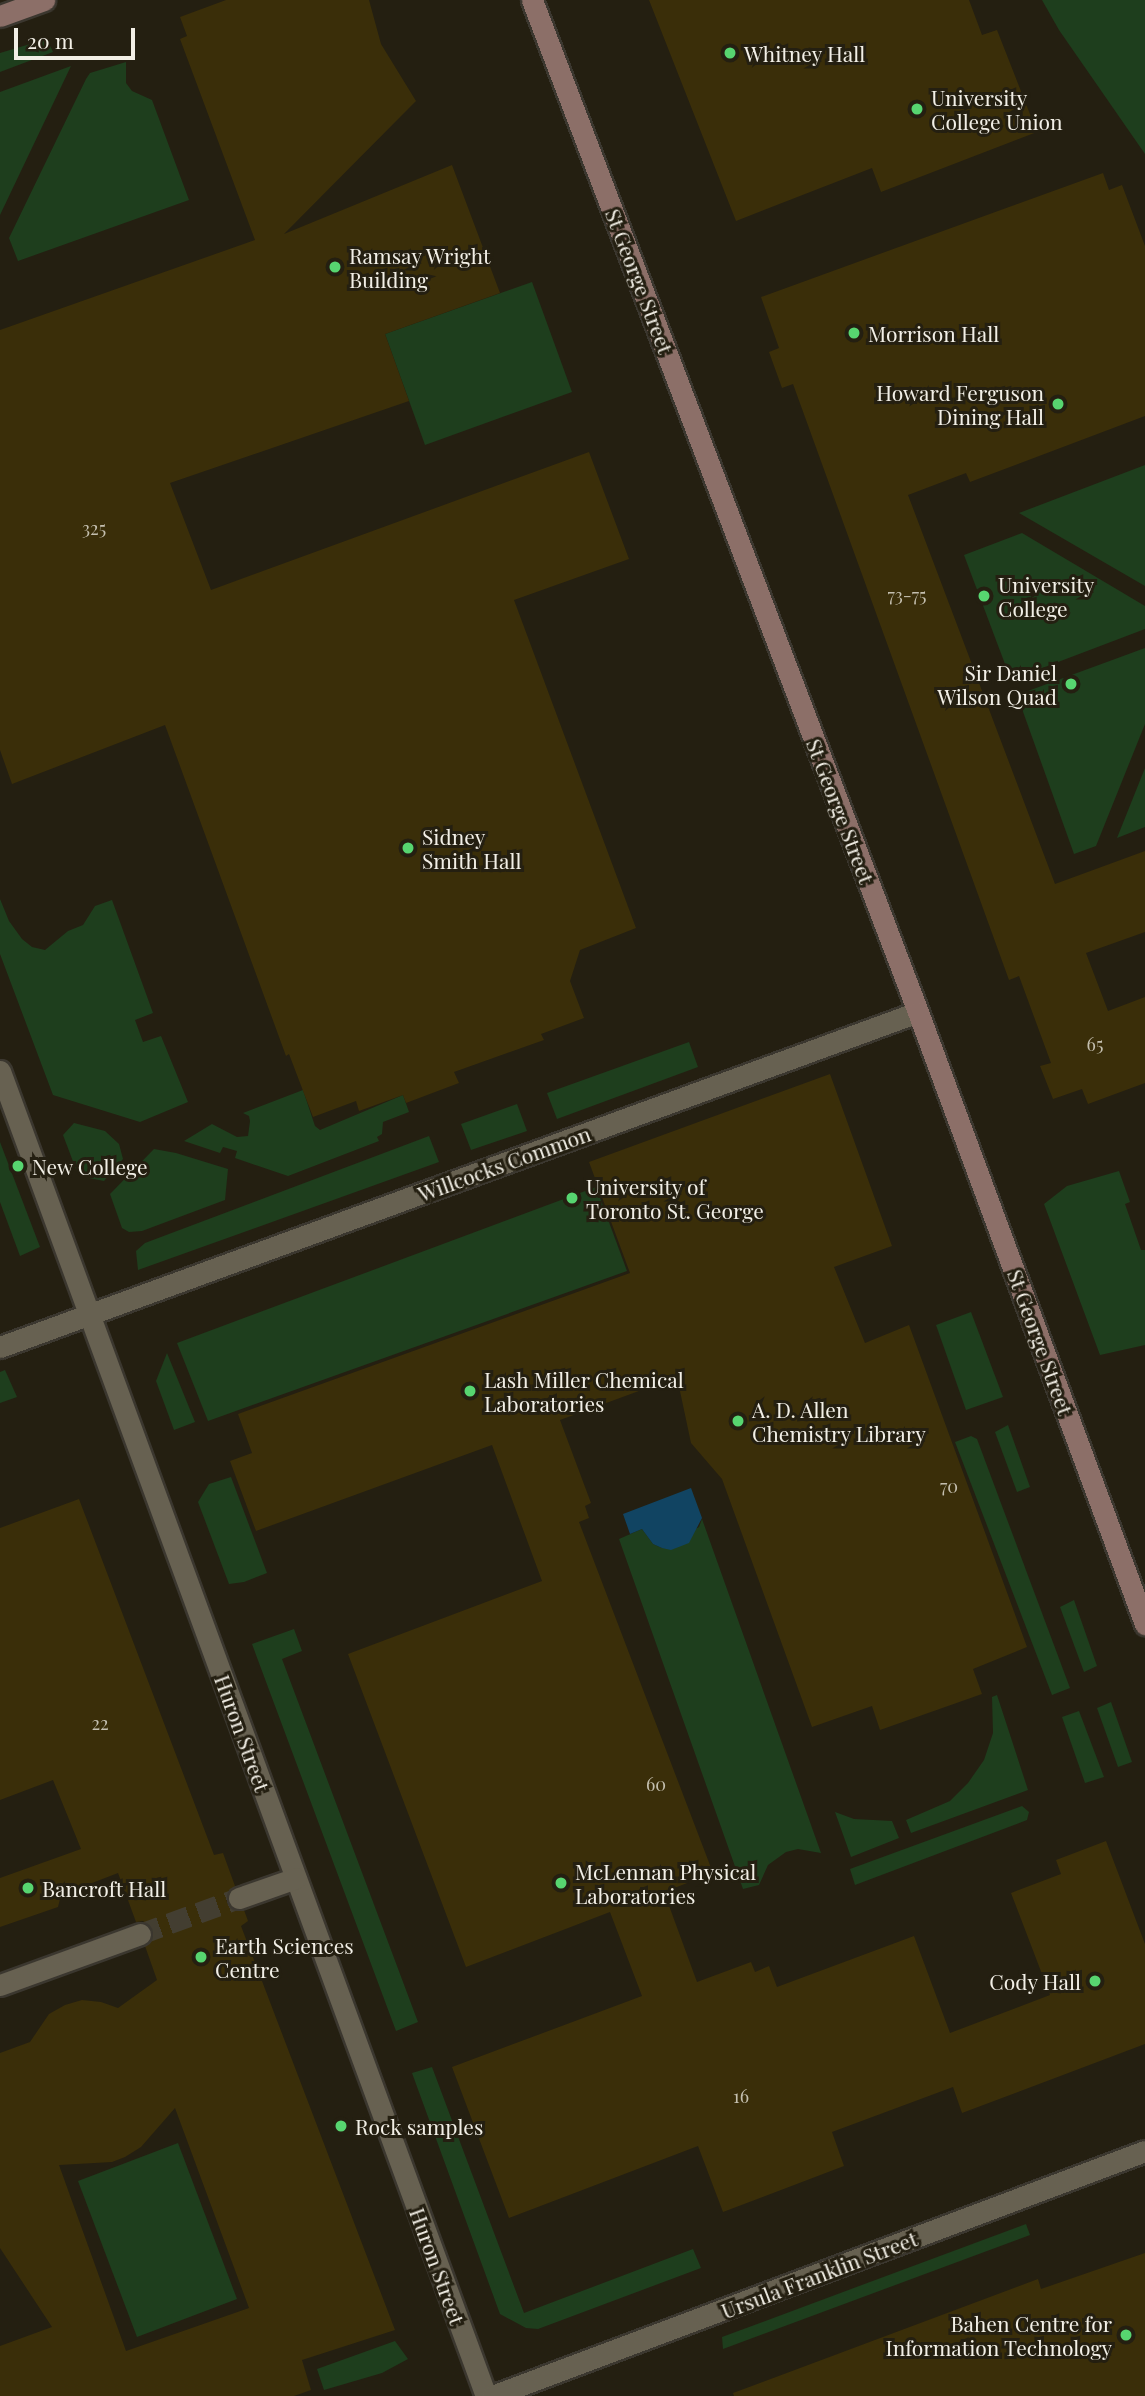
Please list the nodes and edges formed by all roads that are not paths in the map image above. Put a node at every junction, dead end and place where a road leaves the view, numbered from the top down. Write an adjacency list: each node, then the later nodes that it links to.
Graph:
1 (44, 0): 3 (street)
2 (532, 0): 4 (street, St George Street)
3 (0, 16)
4 (918, 1012): 6 (street, Willcocks Common); 8 (street, St George Street)
5 (0, 1071): 6 (street, Huron Street)
6 (89, 1314): 7 (street, Willcocks Common); 9 (street, Huron Street)
7 (0, 1347)
8 (1145, 1624)
9 (296, 1878): 10 (street); 14 (street, Huron Street)
10 (239, 1898)
11 (140, 1934): 12 (street)
12 (0, 1985)
13 (1145, 2151): 15 (street, Ursula Franklin Street)
14 (486, 2396)
15 (492, 2396)

